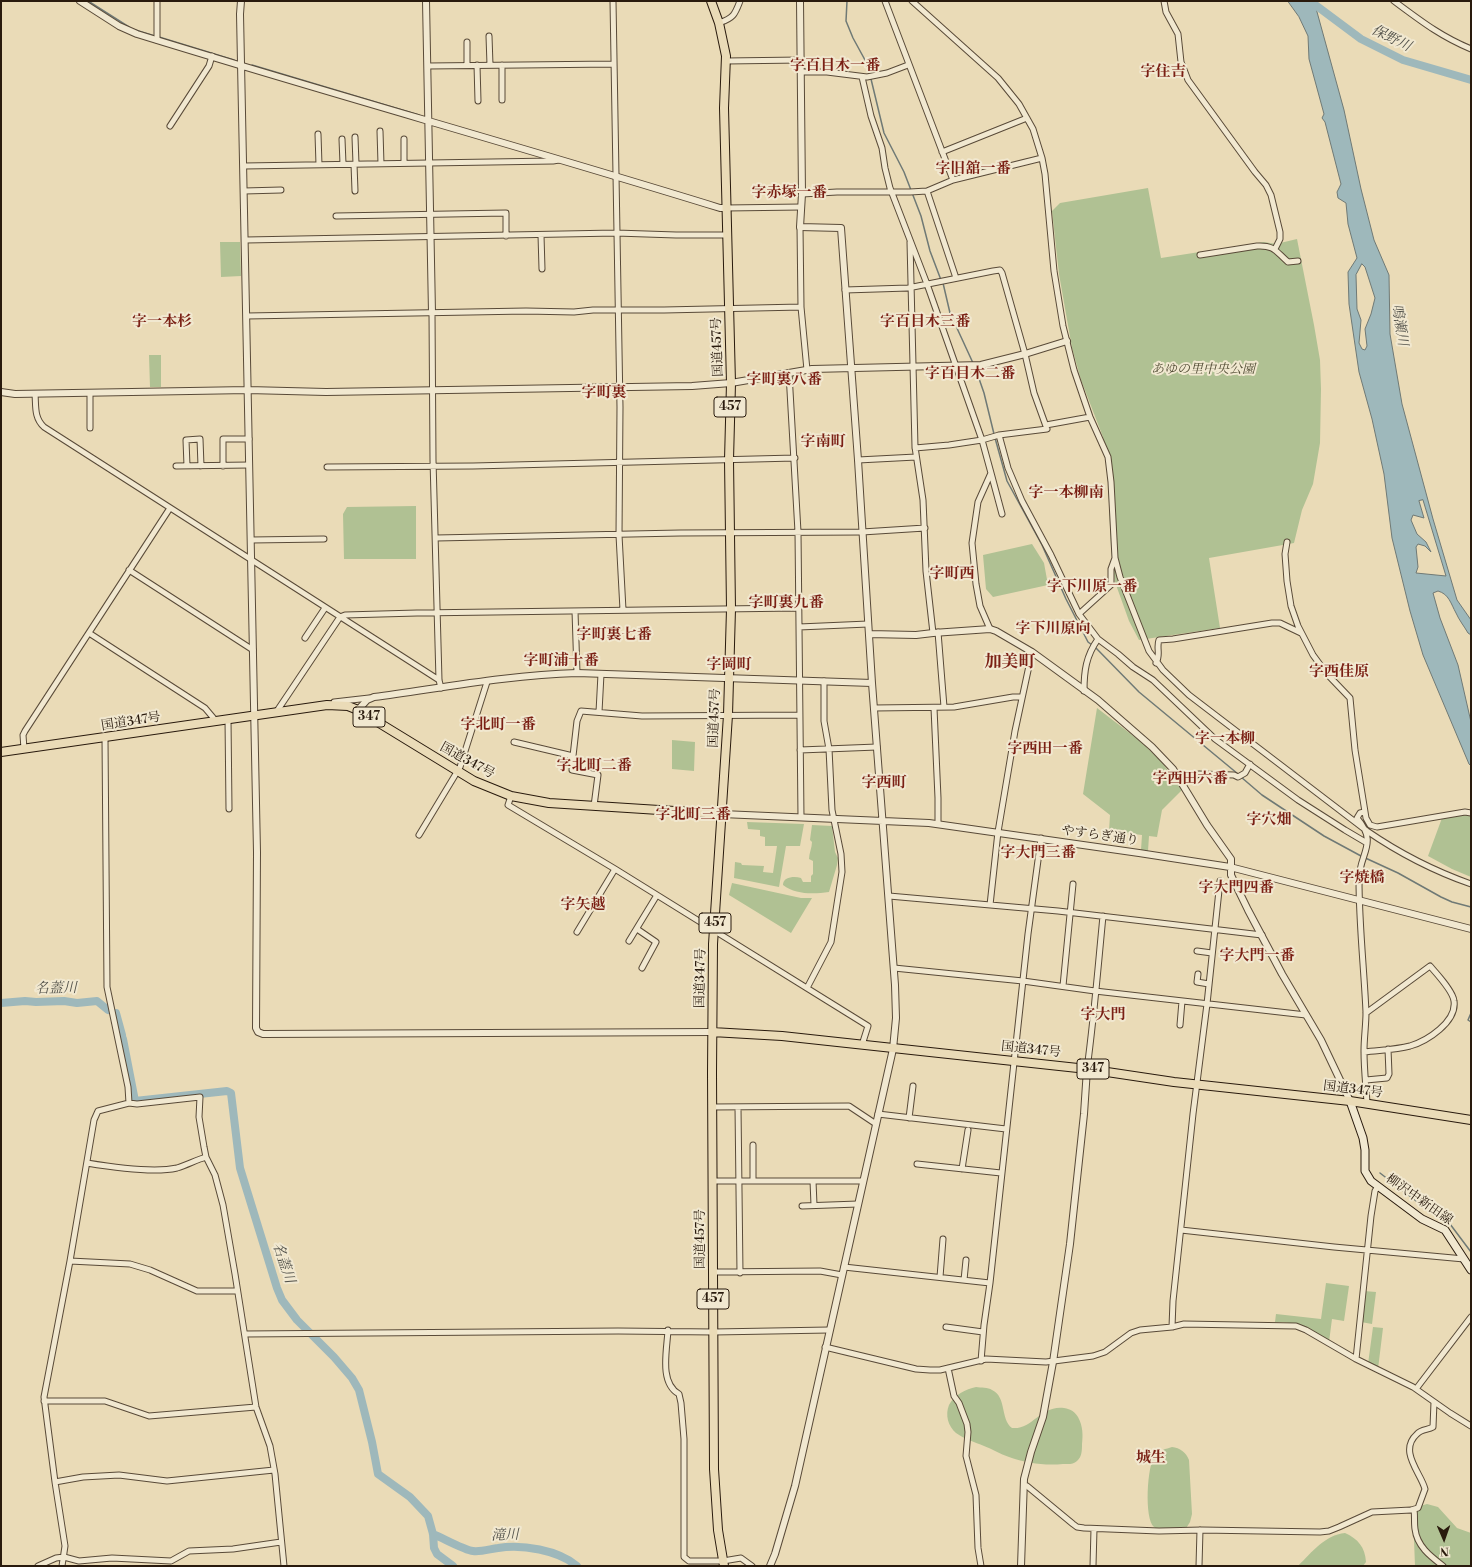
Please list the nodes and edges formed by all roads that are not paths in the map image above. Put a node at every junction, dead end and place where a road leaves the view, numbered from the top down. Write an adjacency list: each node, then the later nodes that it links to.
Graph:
1 (80, 1): 15 (street)
2 (157, 1): 15 (street)
3 (242, 1): 26 (street)
4 (426, 1): 27 (street)
5 (613, 1): 21 (street)
6 (711, 1): 13 (highway, 国道457号 / 457)
7 (740, 1): 13 (street)
8 (800, 1): 19 (street)
9 (885, 1): 22 (street)
10 (912, 1): 33 (street)
11 (1164, 1): 71 (street)
12 (1394, 1): 17 (street)
13 (719, 23): 20 (highway, 国道457号 / 457)
14 (489, 36): 24 (street)
15 (158, 37): 18 (street)
16 (467, 42): 28 (street)
17 (1471, 50)
18 (212, 56): 26 (street); 35 (street)
19 (801, 60): 20 (street); 29 (street)
20 (726, 61): 59 (highway, 国道457号 / 457)
21 (614, 64): 25 (street); 51 (street)
22 (908, 64): 30 (street); 41 (street)
23 (477, 65): 24 (street); 28 (street); 32 (street)
24 (490, 65): 25 (street)
25 (502, 65): 31 (street)
26 (242, 66): 34 (street); 50 (street)
27 (428, 66): 28 (street); 34 (street)
28 (467, 66)
29 (801, 72): 30 (street); 58 (street)
30 (862, 77): 57 (street)
31 (502, 100)
32 (478, 101)
33 (1028, 118): 41 (street); 42 (street)
34 (428, 122): 43 (street); 45 (street)
35 (170, 126)
36 (380, 131): 48 (street)
37 (318, 134): 49 (street)
38 (355, 137): 47 (street)
39 (342, 139): 46 (street)
40 (404, 139): 44 (street)
41 (942, 152): 52 (street)
42 (1042, 158): 52 (street); 84 (street)
43 (559, 160): 45 (street); 51 (street)
44 (404, 163): 45 (street); 48 (street)
45 (429, 163): 61 (street)
46 (343, 164): 47 (street); 49 (street)
47 (355, 164): 48 (street); 55 (street)
48 (381, 164)
49 (318, 165): 50 (street)
50 (244, 166): 54 (street)
51 (615, 176): 59 (street); 64 (street)
52 (953, 180): 56 (street)
53 (281, 190): 54 (street)
54 (244, 191): 69 (street)
55 (355, 191)
56 (927, 191): 57 (street); 75 (street)
57 (892, 192): 58 (street); 70 (street)
58 (802, 194): 60 (street)
59 (726, 208): 60 (street); 66 (highway, 国道457号 / 457)
60 (801, 208): 63 (street)
61 (430, 214): 62 (street); 67 (street); 68 (street)
62 (336, 216)
63 (800, 227): 78 (street); 79 (street)
64 (616, 233): 65 (street); 66 (street); 81 (street)
65 (541, 235): 67 (street); 74 (street)
66 (727, 235): 80 (highway, 国道457号 / 457)
67 (506, 236): 68 (street)
68 (430, 238): 69 (street); 82 (street)
69 (246, 240): 83 (street)
70 (911, 241): 76 (street); 77 (street)
71 (1275, 249): 72 (street); 73 (street)
72 (1200, 255)
73 (1298, 261)
74 (542, 270)
75 (956, 278): 76 (street); 85 (street)
76 (927, 284): 77 (street); 86 (street)
77 (912, 287): 78 (street); 87 (street)
78 (845, 290): 88 (street)
79 (801, 307): 80 (street); 89 (street)
80 (728, 309): 81 (street); 91 (highway, 国道457号 / 457)
81 (619, 310): 82 (street); 92 (street)
82 (432, 313): 83 (street); 94 (street)
83 (247, 316): 93 (street)
84 (1067, 341): 85 (street); 98 (street)
85 (1025, 354): 86 (street); 99 (street)
86 (954, 366): 87 (street); 103 (street)
87 (913, 367): 88 (street); 104 (street)
88 (850, 368): 89 (street); 108 (street)
89 (807, 370): 90 (street)
90 (789, 373): 91 (street); 106 (street)
91 (731, 383): 92 (street); 107 (highway, 国道457号 / 457)
92 (620, 387): 94 (street); 109 (street)
93 (248, 390): 94 (street); 96 (street); 102 (street)
94 (433, 390): 111 (street)
95 (1, 392): 97 (street)
96 (90, 393): 97 (street); 100 (street)
97 (35, 394): 118 (street)
98 (1090, 417): 99 (street); 129 (street)
99 (1046, 425): 101 (street)
100 (90, 428)
101 (996, 435): 103 (street); 138 (street)
102 (249, 439): 110 (street); 115 (street)
103 (982, 440): 104 (street); 117 (street)
104 (916, 448): 105 (street)
105 (916, 457): 108 (street); 120 (street)
106 (794, 458): 107 (street); 122 (street)
107 (729, 460): 109 (street); 121 (highway, 国道457号 / 457)
108 (858, 460): 123 (street)
109 (621, 462): 111 (street); 124 (street)
110 (249, 465): 115 (street); 127 (street)
111 (434, 465): 116 (street); 125 (street)
112 (176, 466): 113 (street)
113 (187, 466): 114 (street); 114 (street)
114 (201, 466): 115 (street)
115 (223, 466)
116 (326, 467)
117 (991, 473): 119 (street); 142 (street)
118 (170, 508): 130 (street); 131 (street)
119 (1002, 514)
120 (925, 528): 123 (street); 143 (street)
121 (730, 532): 122 (street); 124 (street); 134 (highway, 国道457号 / 457)
122 (798, 532): 123 (street); 133 (street)
123 (862, 532): 140 (street)
124 (619, 535): 125 (street); 135 (street)
125 (436, 538): 137 (street)
126 (324, 539): 127 (street)
127 (251, 540): 130 (street)
128 (1287, 542): 145 (street)
129 (1115, 558): 138 (street); 151 (street)
130 (251, 560): 132 (street); 149 (street)
131 (129, 570): 144 (street); 149 (street)
132 (325, 608): 139 (street); 147 (street)
133 (798, 608): 134 (street); 141 (street)
134 (731, 609): 135 (street); 154 (highway, 国道457号 / 457)
135 (623, 610): 136 (street)
136 (575, 611): 137 (street); 152 (street)
137 (437, 613): 139 (street); 155 (street)
138 (1079, 614): 148 (street)
139 (340, 617): 155 (street); 169 (street)
140 (868, 624): 141 (street); 146 (street)
141 (799, 627): 156 (street)
142 (990, 629): 143 (street); 150 (street)
143 (936, 632): 146 (street); 167 (street)
144 (89, 633): 175 (street); 179 (street)
145 (1301, 633): 151 (street); 190 (street)
146 (869, 634): 159 (street)
147 (305, 638)
148 (1095, 644): 161 (street); 184 (street)
149 (253, 650): 171 (street)
150 (1032, 652): 161 (street); 163 (street)
151 (1156, 663): 197 (street)
152 (577, 673): 153 (street); 158 (street)
153 (601, 674): 154 (street); 170 (street)
154 (728, 678): 156 (street); 173 (highway, 国道457号 / 457)
155 (439, 680): 160 (street)
156 (800, 680): 157 (street); 172 (street)
157 (824, 681): 159 (street); 180 (street)
158 (487, 682): 160 (street); 185 (street)
159 (872, 683): 165 (street)
160 (441, 688): 162 (street)
161 (1084, 691): 186 (street)
162 (374, 697): 164 (street); 168 (street)
163 (1022, 697): 167 (street); 198 (street)
164 (327, 705): 168 (highway, 国道347号 / 347); 169 (highway, 国道347号 / 347)
165 (874, 708): 166 (street); 178 (street)
166 (934, 708): 167 (street); 196 (street)
167 (944, 708)
168 (358, 710): 185 (highway, 国道347号 / 347)
169 (277, 711): 171 (highway, 国道347号 / 347)
170 (599, 712): 173 (street); 183 (street)
171 (254, 715): 174 (highway, 国道347号 / 347); 236 (street)
172 (799, 715): 173 (street); 181 (street)
173 (728, 716): 192 (highway, 国道457号 / 457)
174 (228, 719): 175 (highway, 国道347号 / 347); 189 (street)
175 (216, 721): 176 (highway, 国道347号 / 347)
176 (104, 738): 179 (highway, 国道347号 / 347); 247 (street)
177 (514, 742): 183 (street)
178 (877, 747): 180 (street); 195 (street)
179 (24, 749): 182 (highway, 国道347号 / 347)
180 (829, 749): 181 (street); 194 (street)
181 (800, 750): 193 (street)
182 (1, 752)
183 (573, 756): 188 (street)
184 (1250, 764): 186 (street); 201 (street)
185 (458, 771): 187 (highway, 国道347号 / 347); 199 (street)
186 (1181, 782): 202 (street)
187 (511, 796): 188 (highway, 国道347号 / 347); 203 (street)
188 (594, 806): 192 (highway, 国道347号 / 347)
189 (229, 809)
190 (1364, 812): 191 (street); 197 (street)
191 (1471, 813)
192 (722, 814): 193 (street, やすらぎ通り); 217 (highway, 国道347号 / 457)
193 (801, 817): 194 (street, やすらぎ通り)
194 (833, 819): 195 (street, やすらぎ通り); 229 (street)
195 (883, 821): 196 (street, やすらぎ通り); 208 (street)
196 (938, 824): 198 (street, やすらぎ通り)
197 (1367, 831): 201 (street); 206 (street)
198 (998, 832): 200 (street, やすらぎ通り); 210 (street)
199 (419, 835)
200 (1041, 838): 202 (street, やすらぎ通り); 211 (street)
201 (1367, 843): 209 (street)
202 (1230, 867): 209 (street, やすらぎ通り); 219 (street)
203 (615, 869): 207 (street); 218 (street)
204 (1220, 881): 216 (street)
205 (1073, 884): 212 (street)
206 (1471, 884)
207 (657, 895): 215 (street); 217 (street)
208 (889, 896): 210 (street); 224 (street)
209 (1359, 900): 214 (street, やすらぎ通り); 233 (street)
210 (990, 905): 211 (street)
211 (1031, 909): 212 (street); 226 (street)
212 (1071, 913): 213 (street); 228 (street)
213 (1103, 916): 216 (street); 230 (street)
214 (1469, 928)
215 (636, 929): 220 (street); 223 (street)
216 (1215, 929): 219 (street); 222 (street)
217 (714, 930): 229 (street); 236 (highway, 国道347号 / 457)
218 (578, 932)
219 (1262, 935): 234 (street)
220 (629, 941)
221 (1197, 951): 222 (street)
222 (1212, 953): 227 (street)
223 (642, 968)
224 (894, 968): 226 (street); 238 (street)
225 (1198, 974): 227 (street)
226 (1023, 981): 228 (street); 241 (street)
227 (1209, 984): 232 (street)
228 (1063, 986): 230 (street)
229 (807, 988): 237 (street)
230 (1095, 991): 231 (street); 242 (street)
231 (1182, 1001): 232 (street); 235 (street)
232 (1207, 1004): 234 (street); 244 (street)
233 (1366, 1013): 239 (street); 240 (street)
234 (1306, 1015): 246 (street)
235 (1180, 1025)
236 (712, 1032): 237 (highway, 国道347号 / 347); 249 (highway, 国道457号 / 457)
237 (862, 1045): 238 (highway, 国道347号 / 347)
238 (893, 1049): 241 (highway, 国道347号 / 347); 251 (street)
239 (1388, 1049): 240 (street); 243 (street)
240 (1364, 1052): 243 (street)
241 (1015, 1061): 242 (highway, 国道347号 / 347); 255 (street)
242 (1087, 1068): 244 (highway, 国道347号 / 347); 298 (street)
243 (1366, 1080): 248 (street)
244 (1197, 1084): 246 (highway, 国道347号 / 347); 272 (street)
245 (913, 1086): 252 (street)
246 (1350, 1101): 248 (highway, 国道347号 / 347); 268 (main road, 柳沢中新田線)
247 (129, 1103): 258 (street); 259 (street)
248 (1367, 1103): 253 (highway, 国道347号 / 347)
249 (712, 1107): 250 (street); 263 (highway, 国道457号 / 457)
250 (738, 1107): 254 (street); 264 (street)
251 (878, 1114): 252 (street); 254 (street)
252 (909, 1118): 255 (street)
253 (1471, 1120)
254 (876, 1124): 267 (street)
255 (1006, 1129): 262 (street)
256 (968, 1130): 261 (street)
257 (753, 1145): 265 (street)
258 (206, 1157): 259 (street); 286 (street)
259 (88, 1163): 277 (street)
260 (916, 1164): 261 (street)
261 (962, 1169): 262 (street)
262 (1001, 1172): 285 (street)
263 (713, 1181): 264 (street); 280 (highway, 国道457号 / 457)
264 (740, 1181): 265 (street); 281 (street)
265 (753, 1181): 266 (street)
266 (813, 1181): 267 (street); 270 (street)
267 (863, 1182): 269 (street)
268 (1378, 1186): 274 (street); 275 (main road, 柳沢中新田線)
269 (858, 1204): 270 (street); 278 (street)
270 (814, 1205): 271 (street)
271 (802, 1206)
272 (1181, 1230): 274 (street); 288 (street)
273 (944, 1238): 283 (street)
274 (1368, 1250): 275 (street); 296 (street)
275 (1464, 1259): 279 (main road, 柳沢中新田線)
276 (966, 1260): 284 (street)
277 (70, 1261): 286 (street); 301 (street)
278 (844, 1267): 282 (street); 283 (street)
279 (1471, 1270)
280 (713, 1272): 281 (street); 292 (highway, 国道457号 / 457)
281 (740, 1273): 282 (street)
282 (842, 1275): 291 (street)
283 (940, 1277): 284 (street)
284 (964, 1280): 285 (street)
285 (990, 1283): 293 (street)
286 (237, 1291): 294 (street)
287 (1471, 1317): 300 (street)
288 (1172, 1327): 296 (street); 298 (street)
289 (946, 1328): 293 (street)
290 (668, 1330): 292 (street); 294 (street); 313 (street)
291 (829, 1330): 292 (street); 295 (street)
292 (714, 1332): 313 (highway, 国道457号 / 457)
293 (983, 1332): 297 (street)
294 (245, 1334): 303 (street)
295 (825, 1347): 299 (street); 318 (street)
296 (1356, 1359): 300 (street)
297 (981, 1361): 298 (street); 299 (street)
298 (1054, 1362): 320 (street)
299 (948, 1368): 319 (street)
300 (1416, 1389): 302 (street)
301 (44, 1401): 303 (street); 306 (street)
302 (1434, 1402): 304 (street); 308 (street)
303 (256, 1407): 305 (street)
304 (1471, 1426)
305 (274, 1470): 306 (street); 311 (street)
306 (55, 1482): 312 (street)
307 (1027, 1486): 309 (street)
308 (1414, 1510): 310 (street); 323 (street)
309 (1094, 1529): 310 (street); 321 (street)
310 (1200, 1530): 322 (street)
311 (281, 1542): 312 (street); 316 (street)
312 (64, 1557): 314 (street); 315 (street)
313 (724, 1563): 317 (street)
314 (38, 1566)
315 (62, 1566)
316 (284, 1566)
317 (752, 1566)
318 (770, 1566)
319 (981, 1566)
320 (1020, 1566)
321 (1093, 1566)
322 (1199, 1566)
323 (1443, 1566)

